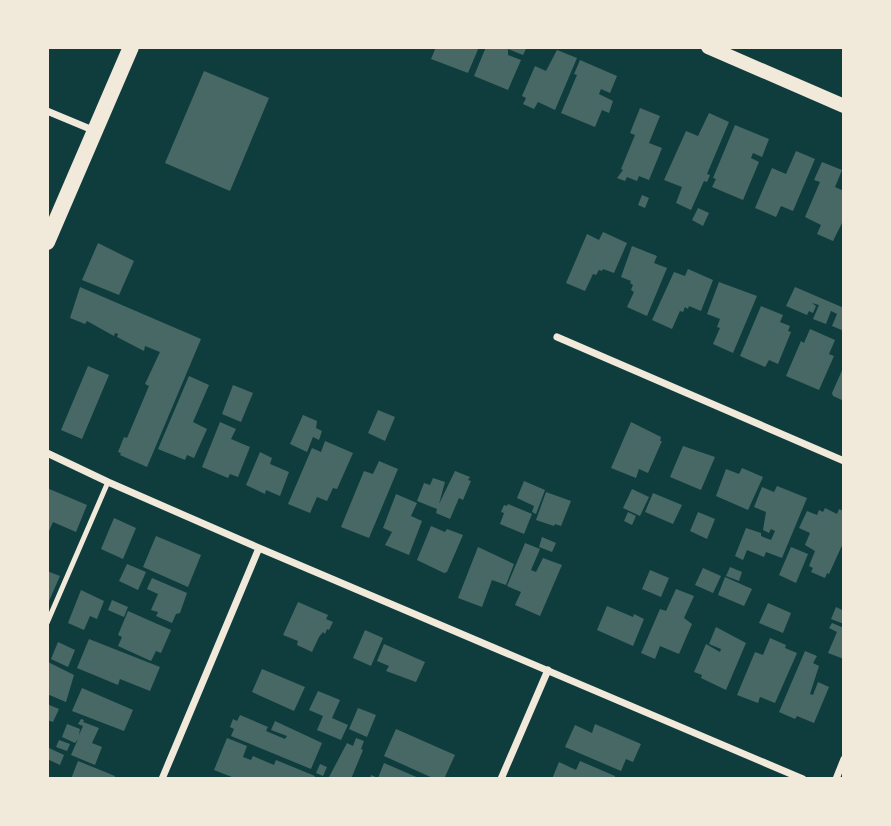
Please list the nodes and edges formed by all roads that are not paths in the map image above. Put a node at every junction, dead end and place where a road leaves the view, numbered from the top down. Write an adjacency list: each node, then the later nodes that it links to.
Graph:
1 (131, 47): 5 (main road)
2 (708, 47): 3 (main road)
3 (844, 106)
4 (47, 111): 5 (street)
5 (96, 131): 6 (main road)
6 (47, 242)
7 (557, 337): 9 (street)
8 (47, 453): 10 (street)
9 (844, 461)
10 (108, 482): 11 (street); 12 (lane)
11 (259, 548): 13 (street); 15 (street)
12 (47, 623)
13 (548, 670): 16 (street); 17 (street)
14 (844, 759): 18 (street)
15 (162, 779)
16 (501, 779)
17 (803, 779)
18 (836, 779)

